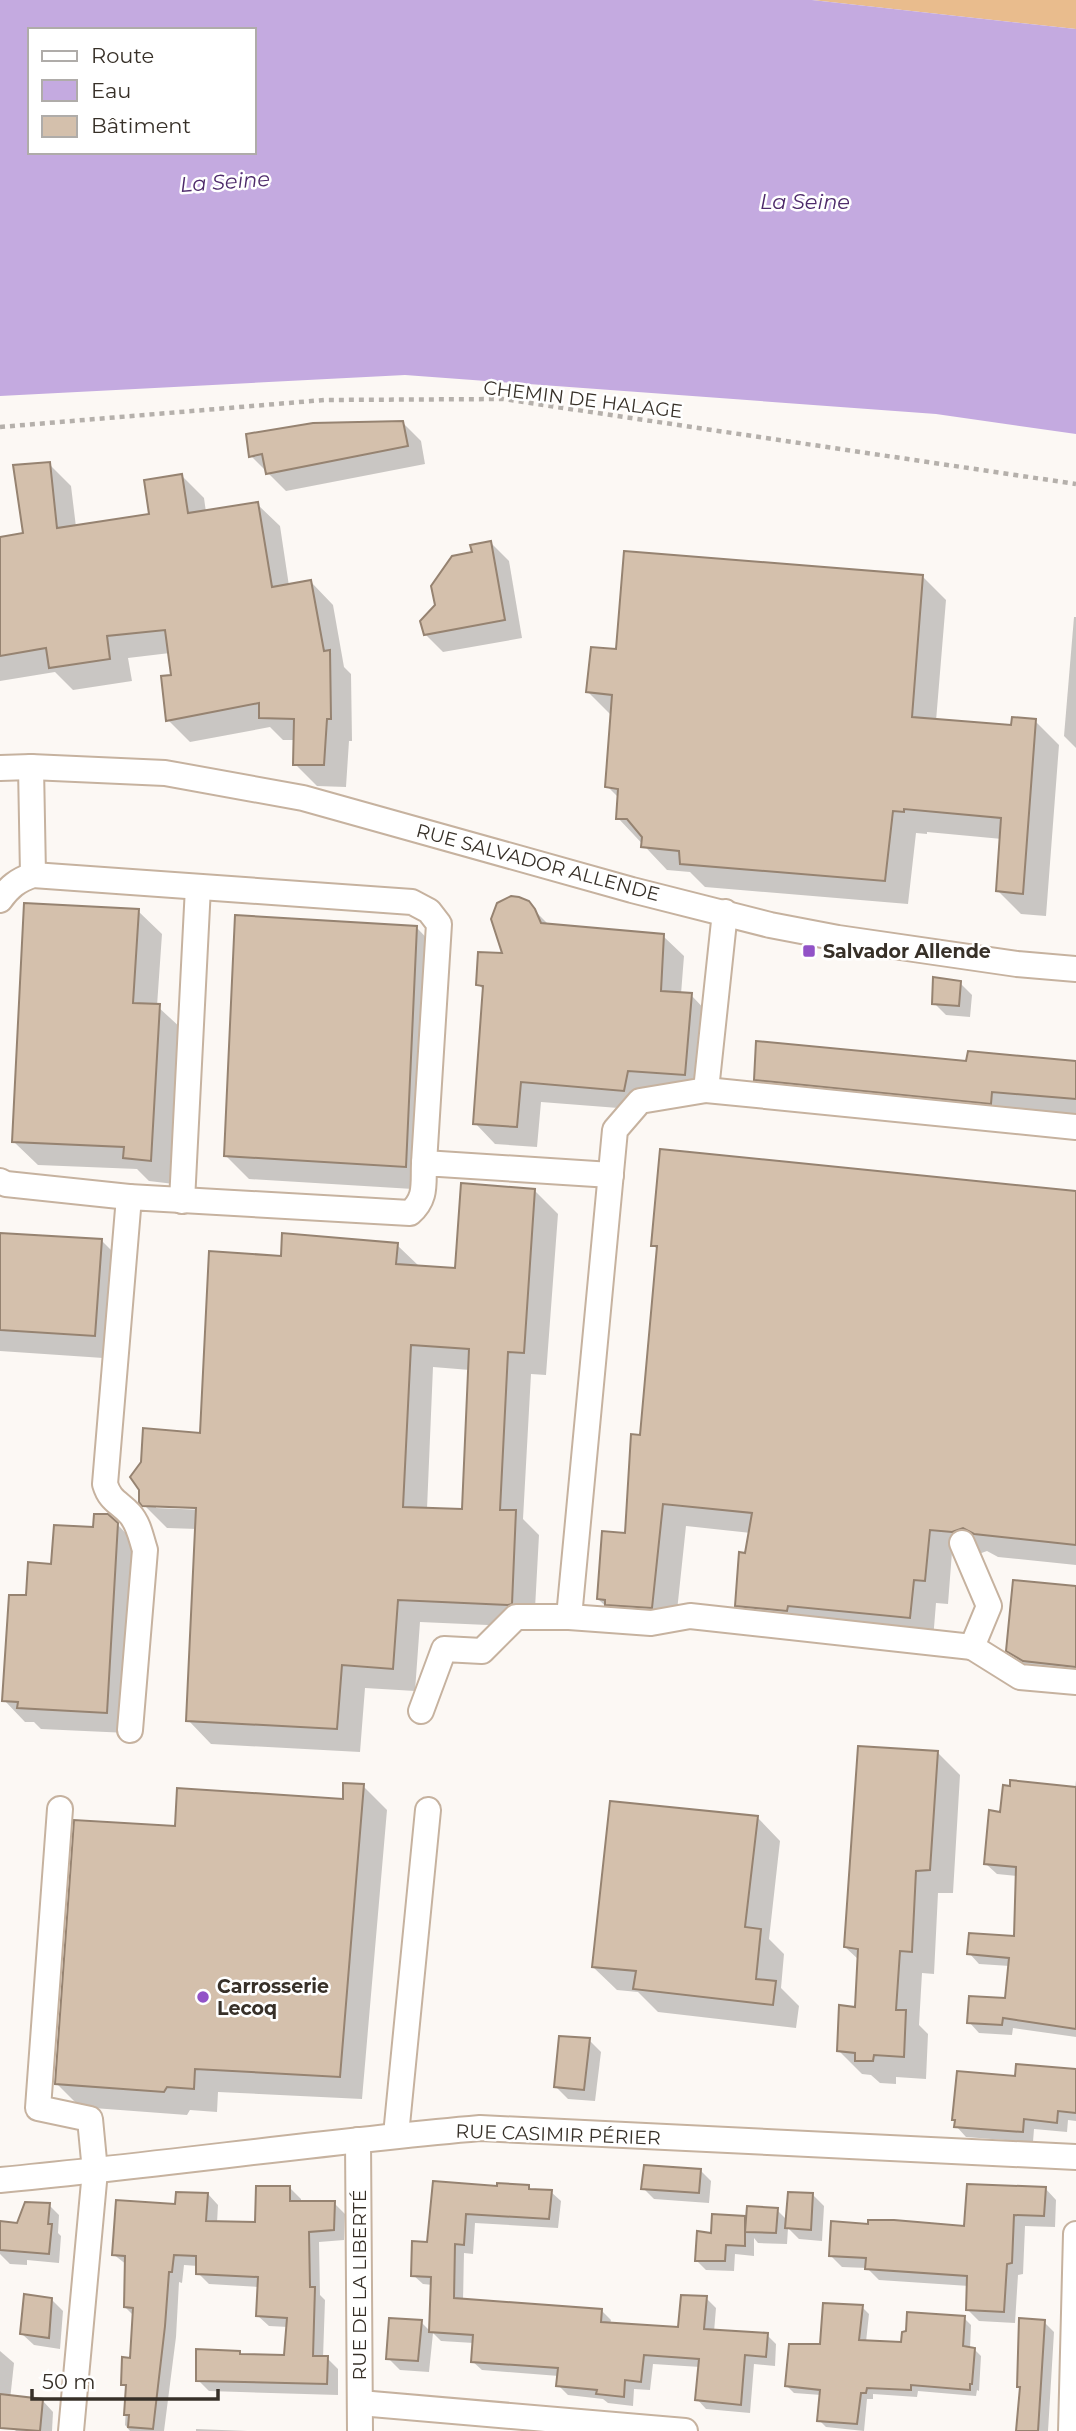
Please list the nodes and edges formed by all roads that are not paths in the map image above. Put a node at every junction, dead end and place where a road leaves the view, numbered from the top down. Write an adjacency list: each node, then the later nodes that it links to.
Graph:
1 (31, 767): 2 (street, RUE SALVADOR ALLENDE); 3 (street); 6 (street, RUE SALVADOR ALLENDE)
2 (0, 768)
3 (33, 875): 4 (street); 5 (street)
4 (198, 887): 10 (street); 14 (street)
5 (0, 900)
6 (726, 912): 7 (street, RUE SALVADOR ALLENDE); 8 (street)
7 (1076, 969)
8 (706, 1090): 9 (street); 11 (street)
9 (1076, 1128)
10 (424, 1163): 11 (street); 14 (street)
11 (611, 1175): 16 (street)
12 (0, 1181): 13 (street)
13 (129, 1197): 14 (street); 20 (street)
14 (183, 1201)
15 (962, 1543): 17 (street)
16 (569, 1617): 17 (street); 19 (street)
17 (972, 1647): 18 (street)
18 (1076, 1682)
19 (421, 1712)
20 (130, 1730)
21 (60, 1809): 26 (street)
22 (428, 1810): 23 (street)
23 (396, 2135): 24 (street, RUE CASIMIR PÉRIER); 25 (street, RUE CASIMIR PÉRIER)
24 (358, 2140): 26 (street, RUE CASIMIR PÉRIER); 29 (street, RUE DE LA LIBERTÉ)
25 (1076, 2157)
26 (94, 2171): 27 (street, RUE CASIMIR PÉRIER); 30 (street)
27 (0, 2180)
28 (1076, 2234): 33 (street)
29 (360, 2403): 31 (street, RUE DE LA LIBERTÉ); 32 (street)
30 (71, 2431)
31 (360, 2431)
32 (685, 2431)
33 (1070, 2431)

